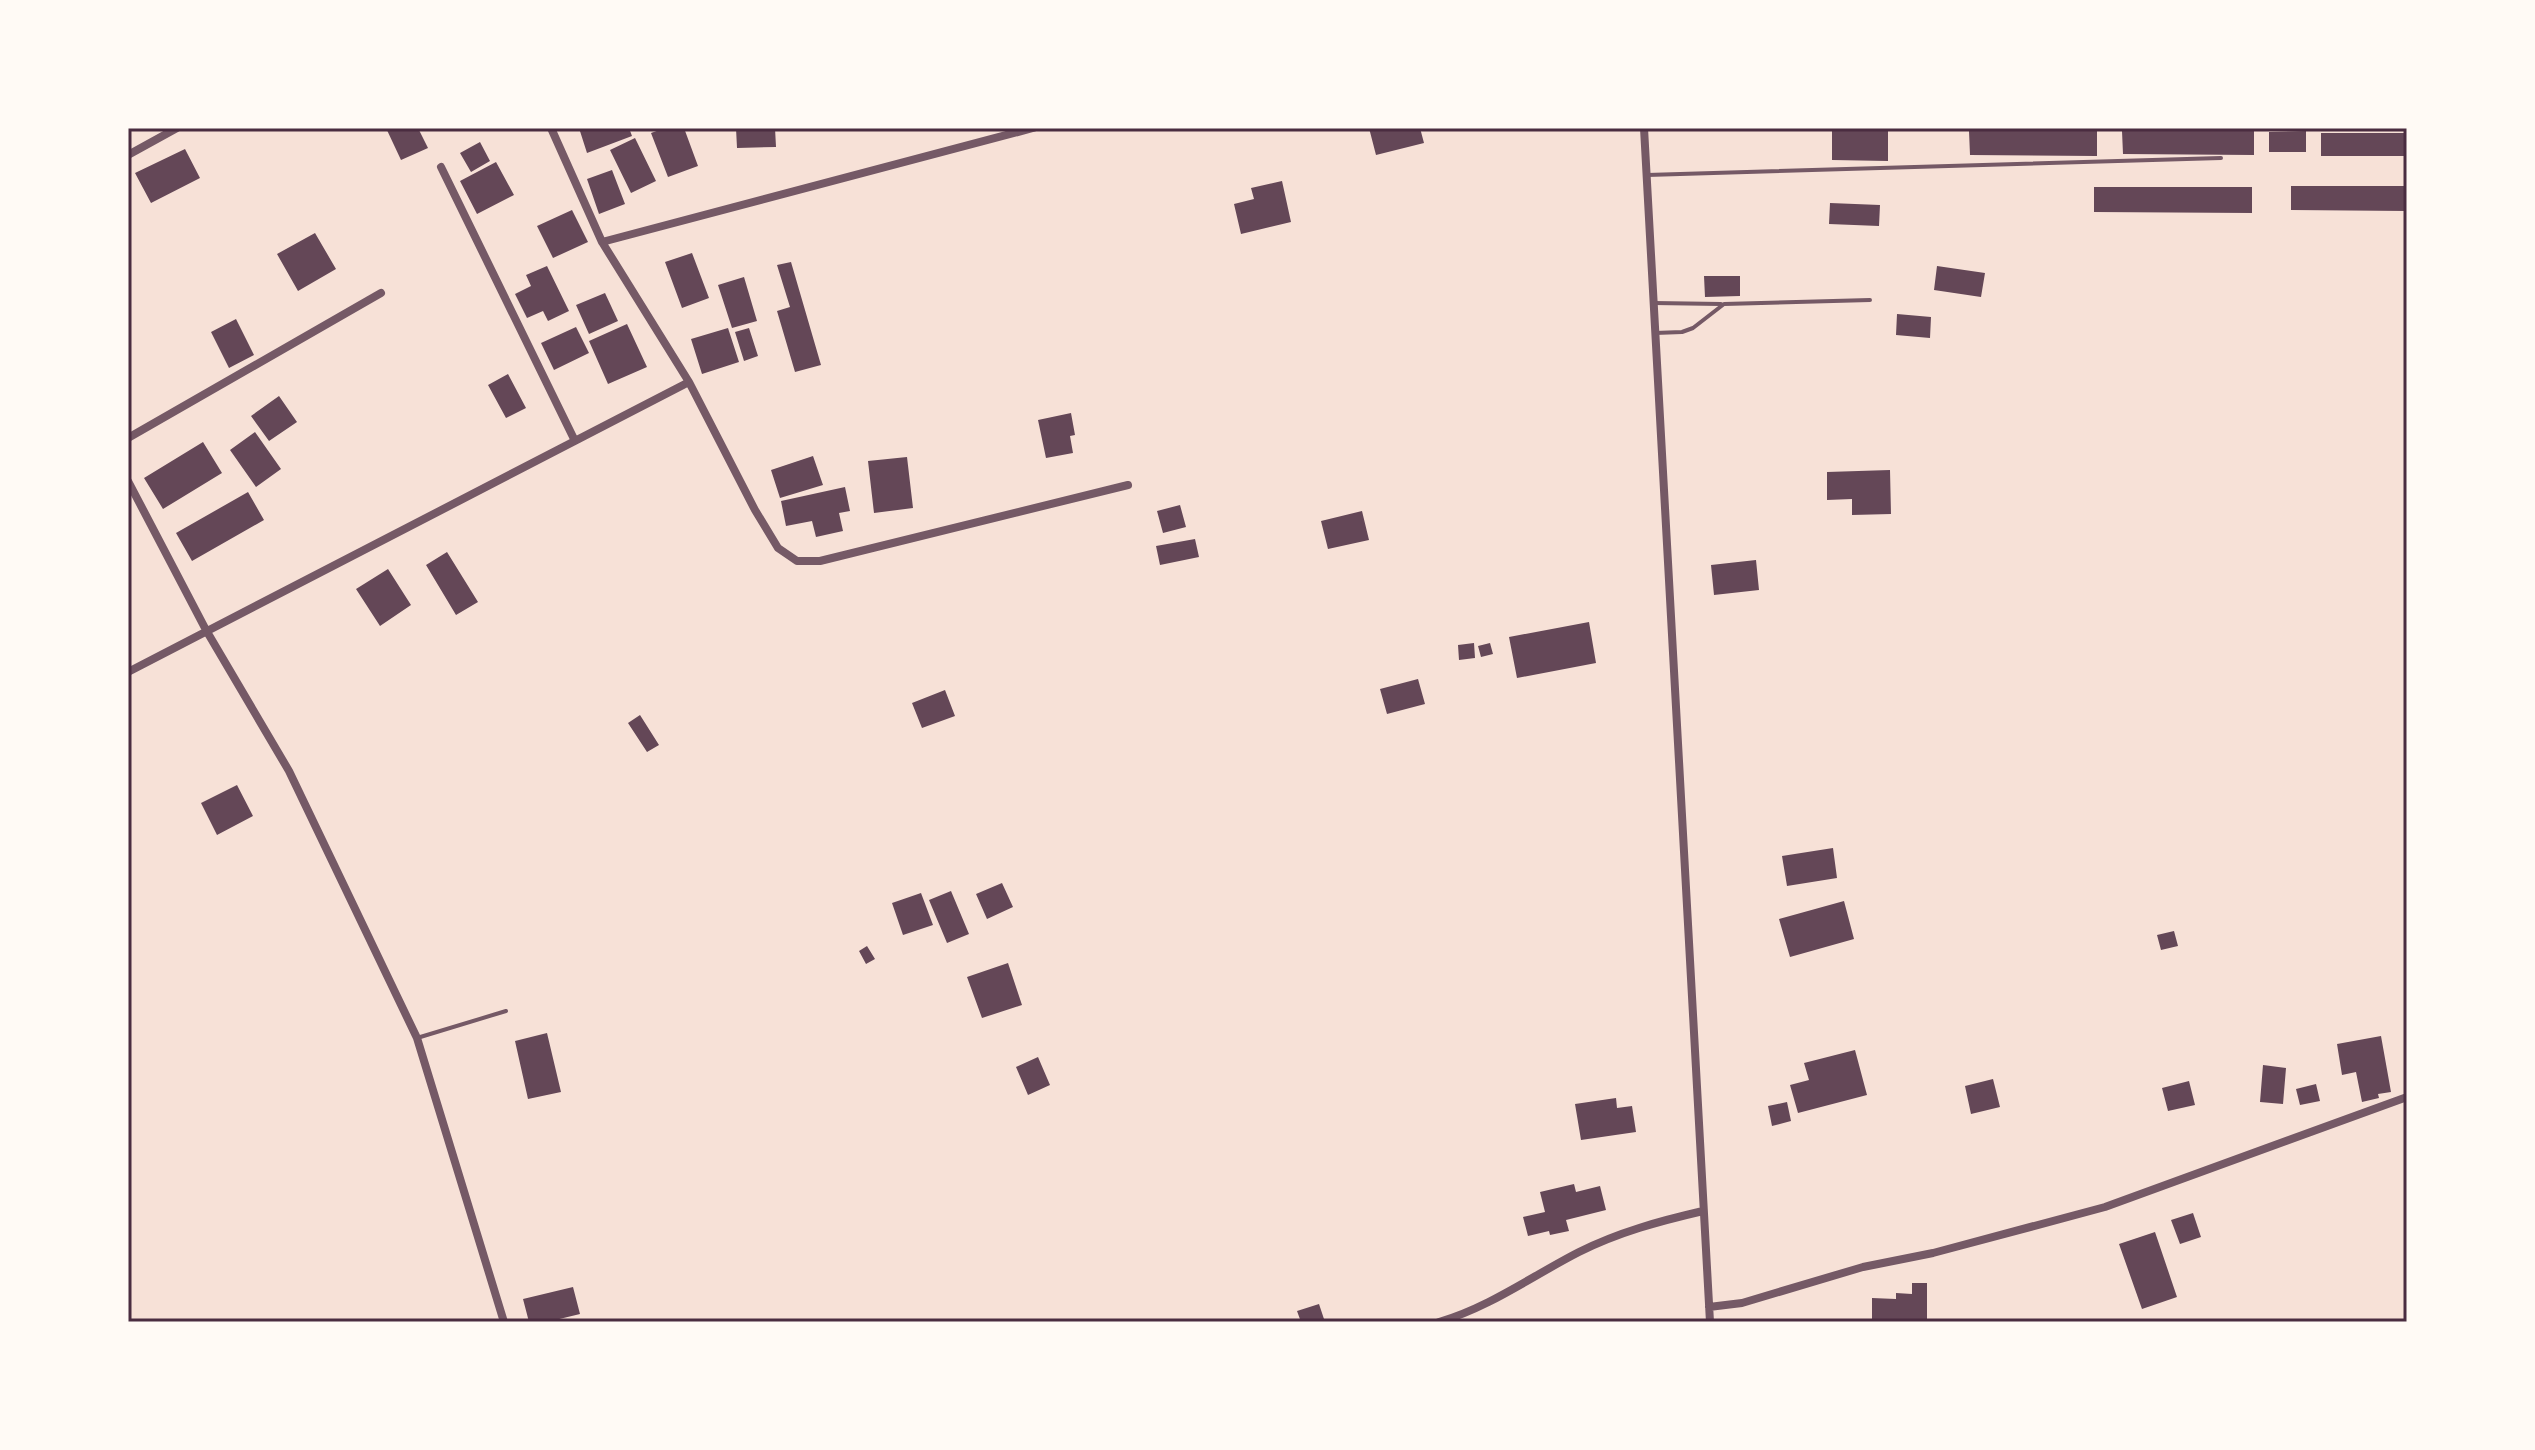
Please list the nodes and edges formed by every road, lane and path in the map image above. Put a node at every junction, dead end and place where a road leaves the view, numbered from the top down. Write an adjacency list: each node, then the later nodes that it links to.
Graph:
1 (177, 128): 5 (street)
2 (551, 128): 9 (street)
3 (1033, 128): 9 (street)
4 (1644, 128): 8 (street)
5 (128, 155)
6 (2221, 158): 8 (lane)
7 (441, 167): 17 (street)
8 (1646, 175): 12 (street)
9 (602, 242): 15 (street)
10 (381, 293): 16 (street)
11 (1870, 300): 13 (lane)
12 (1653, 303): 13 (lane); 14 (street)
13 (1724, 304): 14 (lane)
14 (1655, 333): 25 (street)
15 (689, 382): 17 (street); 19 (street)
16 (128, 438)
17 (575, 441): 20 (street)
18 (128, 481): 20 (street)
19 (1128, 485)
20 (206, 630): 21 (street); 23 (street)
21 (128, 672)
22 (506, 1011): 23 (lane)
23 (417, 1038): 27 (street)
24 (2407, 1097): 26 (street)
25 (1703, 1211): 26 (street); 28 (street)
26 (1709, 1307): 29 (street)
27 (504, 1322)
28 (1439, 1322)
29 (1710, 1322)

